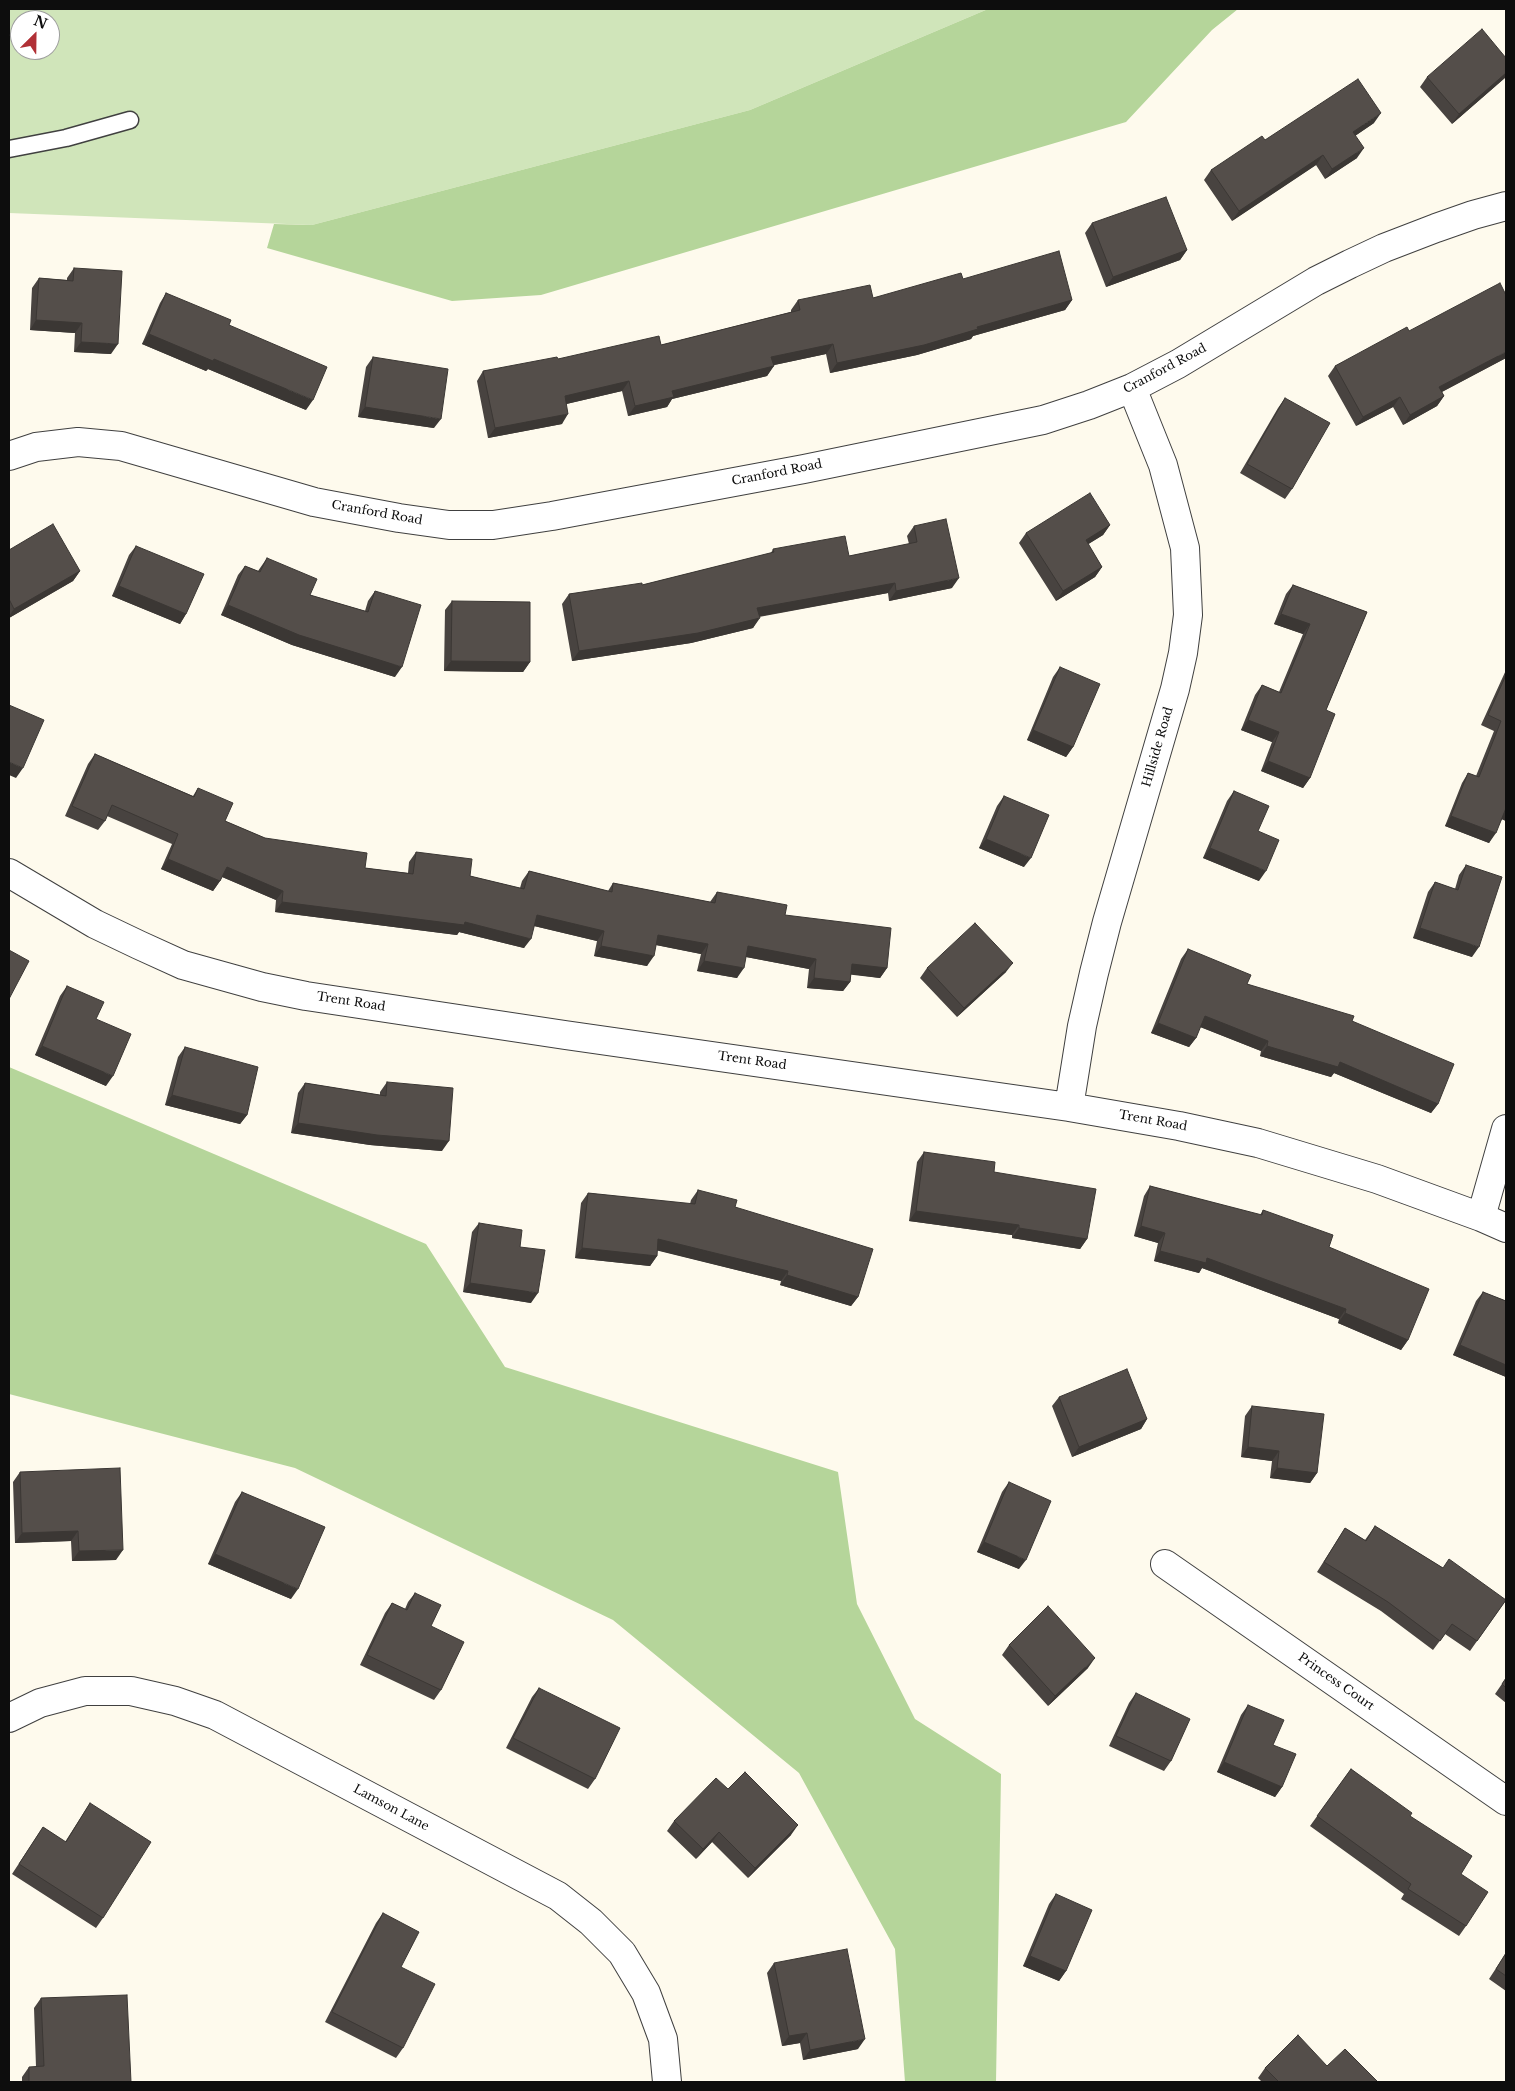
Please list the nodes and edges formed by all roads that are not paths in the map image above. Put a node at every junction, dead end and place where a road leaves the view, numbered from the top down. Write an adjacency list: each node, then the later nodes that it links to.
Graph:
1 (130, 120): 2 (lane)
2 (9, 149)
3 (1506, 206): 4 (street, Cranford Road)
4 (1132, 388): 5 (street, Cranford Road); 7 (street, Hillside Road)
5 (9, 456)
6 (9, 873): 7 (street, Trent Road)
7 (1069, 1106): 9 (street, Trent Road)
8 (1506, 1129): 9 (street)
9 (1481, 1216): 10 (street, Trent Road)
10 (1506, 1228)
11 (1165, 1564): 13 (street, Princess Court)
12 (9, 1718): 14 (street, Lamson Lane)
13 (1506, 1801)
14 (667, 2082)

